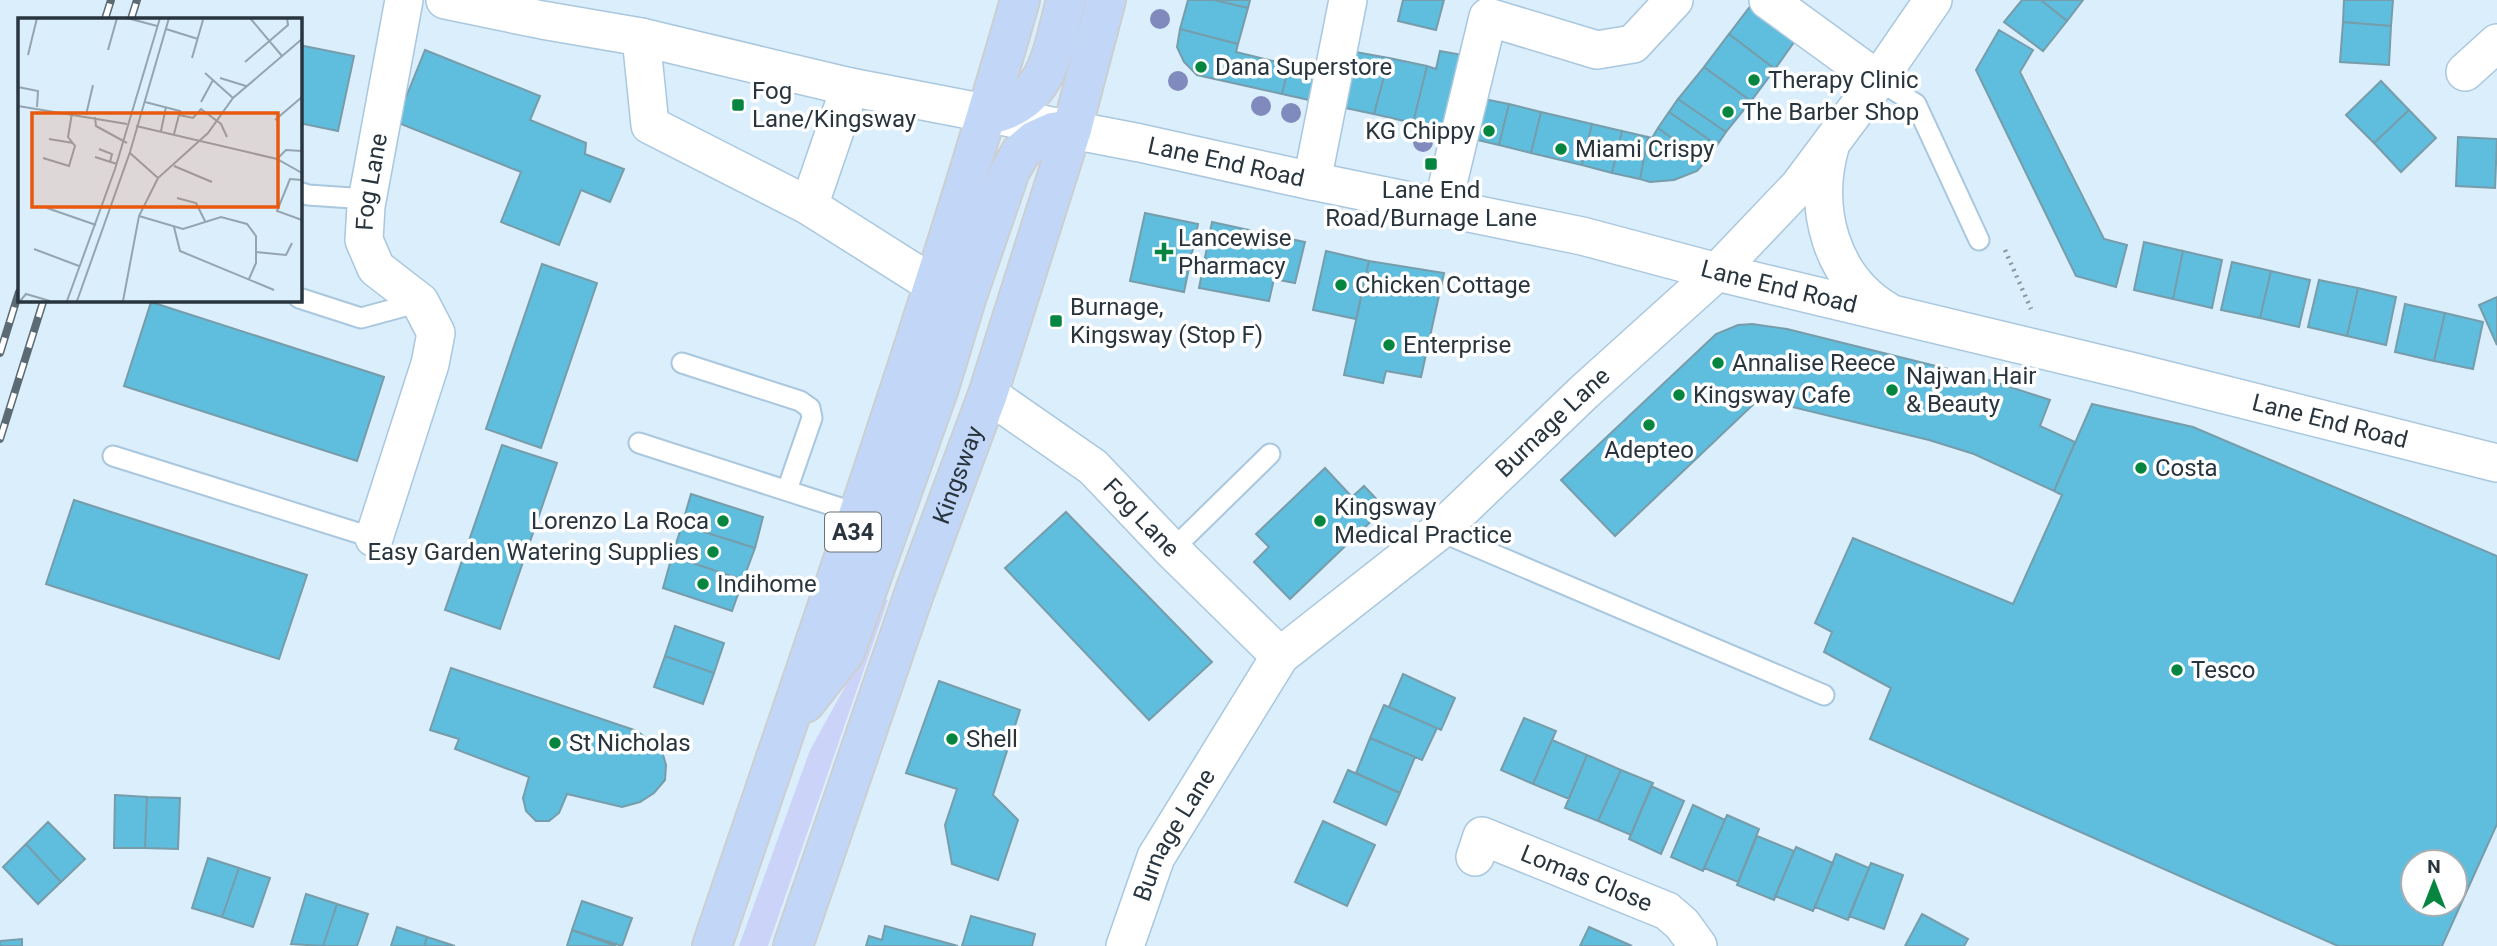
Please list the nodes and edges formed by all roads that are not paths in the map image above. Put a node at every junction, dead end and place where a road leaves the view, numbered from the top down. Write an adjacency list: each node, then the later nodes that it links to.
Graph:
1 (404, 0): 22 (street, Fog Lane)
2 (445, 0): 11 (street)
3 (1020, 0): 17 (highway, A34)
4 (1066, 0): 17 (highway)
5 (1106, 0): 18 (highway, Kingsway)
6 (1348, 0): 20 (street)
7 (1674, 0): 10 (street)
8 (1768, 0): 15 (street)
9 (1933, 0): 15 (street, Burnage Lane)
10 (1490, 9): 24 (street)
11 (544, 10): 12 (street)
12 (641, 37): 16 (street); 23 (street)
13 (2497, 43): 14 (street)
14 (2465, 72)
15 (1878, 80): 19 (street, Burnage Lane); 25 (lane)
16 (850, 86): 17 (street); 23 (street)
17 (988, 115): 18 (street); 27 (highway, A34)
18 (1072, 130): 20 (street, Lane End Road); 27 (highway); 32 (highway, Kingsway)
19 (1831, 143): 26 (street, Burnage Lane); 30 (street, Burnage Lane)
20 (1312, 181): 24 (street, Lane End Road)
21 (301, 193): 22 (lane)
22 (367, 199): 29 (street, Fog Lane)
23 (809, 206): 27 (street)
24 (1442, 208): 26 (street, Lane End Road)
25 (1979, 240)
26 (1717, 272): 30 (street, Lane End Road); 39 (street, Burnage Lane)
27 (950, 291): 38 (highway, A34); 42 (highway)
28 (301, 300): 29 (lane)
29 (420, 302): 40 (street, Fog Lane)
30 (1890, 313): 35 (street, Lane End Road)
31 (682, 363): 37 (lane)
32 (988, 394): 41 (street, Fog Lane); 43 (highway, Kingsway)
33 (639, 443): 37 (lane)
34 (1270, 454): 41 (lane)
35 (2492, 454)
36 (113, 456): 40 (lane)
37 (787, 490): 38 (lane)
38 (859, 514): 46 (highway, A34)
39 (1439, 531): 44 (street, Burnage Lane); 45 (lane)
40 (374, 538)
41 (1172, 550): 44 (street, Fog Lane)
42 (872, 577): 43 (highway); 46 (highway)
43 (915, 591): 49 (highway, Kingsway)
44 (1280, 656): 50 (street, Burnage Lane)
45 (1824, 695)
46 (786, 727): 48 (highway, A34)
47 (1475, 857): 51 (street, Lomas Close)
48 (712, 946)
49 (793, 946)
50 (1125, 946)
51 (1698, 946)

